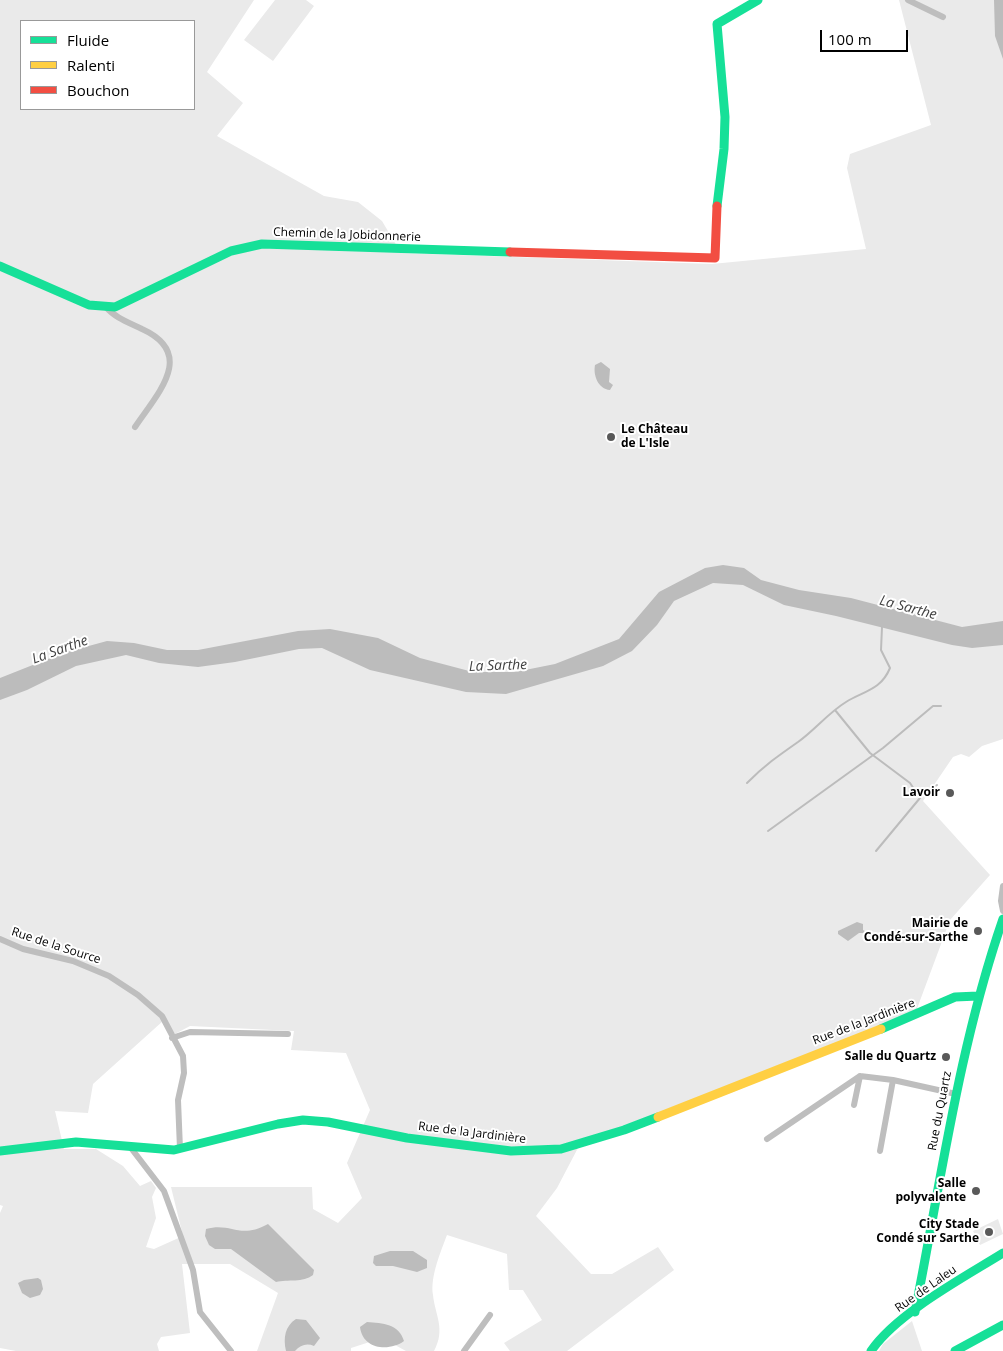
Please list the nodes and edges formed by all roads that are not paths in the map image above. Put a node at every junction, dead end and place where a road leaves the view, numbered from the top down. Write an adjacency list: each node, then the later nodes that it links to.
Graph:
1 (758, 0): 5 (street, Chemin de la Jobidonnerie)
2 (908, 0): 3 (street)
3 (943, 17)
4 (0, 266): 5 (street, Chemin de la Jobidonnerie)
5 (106, 307): 6 (street)
6 (136, 427)
7 (1003, 886): 8 (street)
8 (1003, 911)
9 (1003, 919): 11 (street, Rue du Quartz)
10 (0, 939): 13 (street, Rue de la Source)
11 (978, 996): 16 (street, Rue du Quartz); 20 (street, Rue de la Jardinière)
12 (288, 1034): 13 (street)
13 (172, 1038): 20 (street, Rue de la Source)
14 (860, 1076): 15 (street); 17 (street); 18 (street)
15 (893, 1080): 16 (street); 22 (street)
16 (956, 1094): 24 (street, Rue du Quartz)
17 (854, 1105)
18 (767, 1139)
19 (131, 1148): 20 (street, Rue de la Jardinière); 21 (street, Rue de la Jardinière); 27 (street)
20 (180, 1149)
21 (0, 1150)
22 (880, 1151)
23 (1003, 1254): 24 (street, Rue de Laleu)
24 (915, 1312): 29 (street, Rue de Laleu)
25 (490, 1315): 28 (street)
26 (1003, 1325): 30 (street)
27 (231, 1351)
28 (464, 1351)
29 (871, 1351)
30 (955, 1351)

